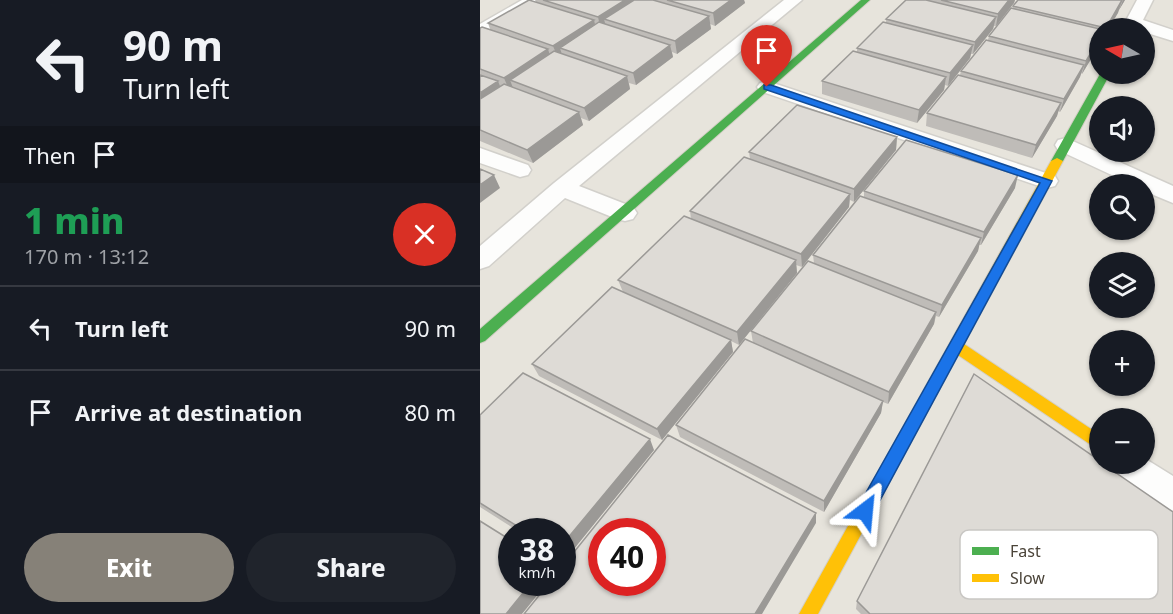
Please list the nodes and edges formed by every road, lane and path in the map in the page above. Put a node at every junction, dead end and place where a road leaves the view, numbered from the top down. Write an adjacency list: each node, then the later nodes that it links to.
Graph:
1 (534, 0): 6 (street)
2 (794, 0): 15 (street)
3 (866, 0): 10 (street)
4 (1145, 0): 5 (street)
5 (1136, 18)
6 (480, 31)
7 (1155, 31): 8 (street)
8 (1173, 36)
9 (1100, 84): 11 (street)
10 (767, 87): 14 (street); 17 (street)
11 (1066, 145): 14 (street); 16 (street)
12 (480, 155): 13 (street)
13 (520, 170)
14 (1047, 181): 20 (street)
15 (562, 188): 17 (street); 18 (street)
16 (1173, 195)
17 (625, 213): 19 (street)
18 (480, 260)
19 (480, 337)
20 (956, 346): 21 (street); 24 (street)
21 (1089, 437)
22 (1142, 474): 23 (street)
23 (1173, 495)
24 (808, 614)

